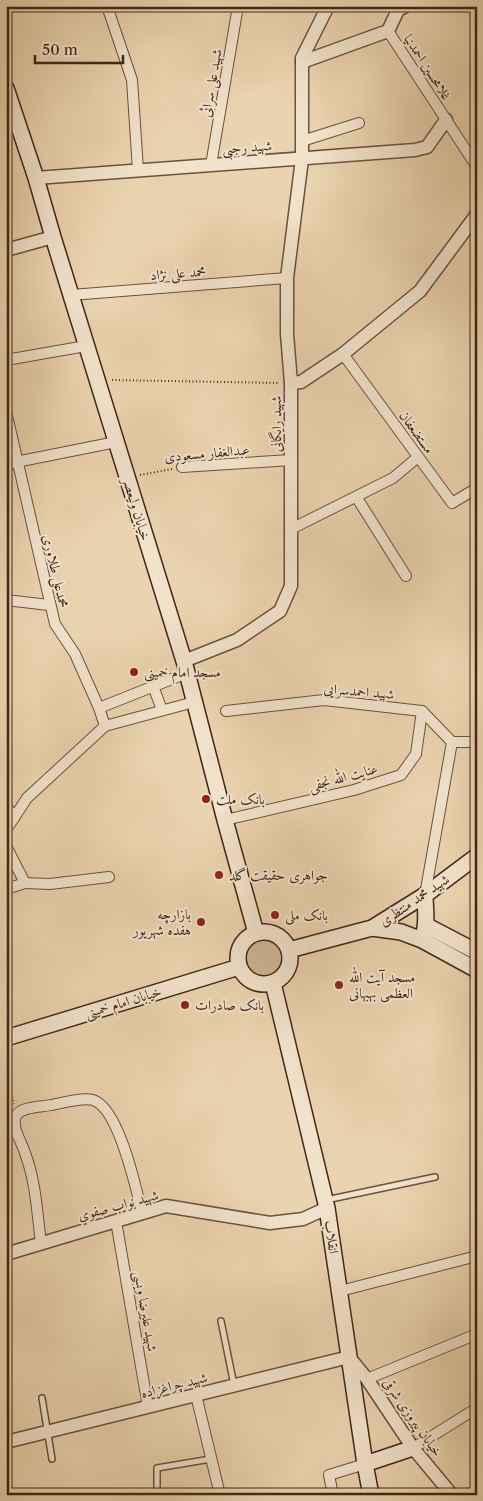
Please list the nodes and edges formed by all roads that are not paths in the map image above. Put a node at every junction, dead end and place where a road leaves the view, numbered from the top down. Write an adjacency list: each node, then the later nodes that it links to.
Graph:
1 (107, 6): 14 (street)
2 (238, 6): 12 (street, شهید علی سرائی)
3 (328, 6): 6 (street)
4 (406, 6): 5 (street)
5 (388, 31): 6 (street); 8 (street, غلامحسین احمدنیا)
6 (302, 62): 10 (street)
7 (6, 88): 15 (main road, خیابان ولیعصر)
8 (446, 120): 11 (street, شهید رجبی); 13 (street, غلامحسین احمدنیا)
9 (359, 123): 10 (street)
10 (302, 141): 11 (street)
11 (302, 159): 12 (street, شهید رجبی); 19 (street)
12 (211, 165): 14 (street, شهید رجبی)
13 (477, 167)
14 (138, 170): 15 (street, شهید رجبی)
15 (36, 178): 17 (main road, خیابان ولیعصر)
16 (477, 214): 22 (street, شهید رایگانی)
17 (53, 237): 18 (street); 20 (main road, خیابان ولیعصر)
18 (6, 250)
19 (287, 278): 20 (street, محمد علی نژاد); 24 (street)
20 (70, 295): 21 (main road, خیابان ولیعصر)
21 (86, 346): 23 (street); 26 (main road, خیابان ولیعصر)
22 (343, 354): 24 (street, شهید رایگانی); 27 (street, مستضعفان)
23 (6, 360)
24 (291, 383): 28 (street, شهید رایگانی)
25 (6, 411): 29 (street, محمدعلی طلاوری)
26 (116, 442): 29 (street); 38 (main road, خیابان ولیعصر)
27 (418, 457): 32 (street, مستضعفان); 33 (street)
28 (290, 460): 31 (street, عبدالغفار مسعودی); 34 (street, شهید رایگانی)
29 (17, 461): 30 (street); 37 (street, محمدعلی طلاوری)
30 (6, 464)
31 (182, 467)
32 (477, 488)
33 (357, 498): 34 (street); 35 (street)
34 (291, 529): 38 (street, شهید رایگانی)
35 (406, 576)
36 (6, 600): 37 (street)
37 (49, 605): 41 (street, محمدعلی طلاوری)
38 (186, 667): 39 (street); 40 (main road, خیابان ولیعصر)
39 (153, 686): 41 (street); 42 (street)
40 (194, 702): 42 (street); 50 (main road, خیابان ولیعصر)
41 (99, 708): 45 (street, محمدعلی طلاوری)
42 (162, 710): 45 (street)
43 (226, 711): 44 (street, شهید احمدسرایی)
44 (422, 711): 46 (street); 50 (street, عنایت الله نجفی)
45 (105, 726): 49 (street)
46 (452, 742): 47 (street); 57 (street)
47 (477, 742)
48 (6, 805): 49 (street)
49 (14, 818): 51 (street)
50 (224, 820): 59 (main road, خیابان ولیعصر)
51 (6, 830)
52 (6, 846): 55 (street)
53 (477, 856): 57 (main road, شهید محمد منتظری)
54 (109, 877): 55 (street)
55 (25, 883): 56 (street)
56 (6, 889)
57 (426, 895): 58 (main road, شهید محمد منتظری); 60 (main road)
58 (372, 928): 60 (main road); 61 (main road, شهید محمد منتظری)
59 (256, 933): 61 (main road); 63 (main road)
60 (424, 933): 62 (main road); 64 (main road)
61 (289, 950): 65 (main road)
62 (477, 952)
63 (239, 966): 65 (main road); 66 (main road, خیابان امام خمینی)
64 (477, 970)
65 (273, 983): 68 (main road, انقلاب)
66 (6, 1038)
67 (435, 1177): 68 (lane)
68 (326, 1204): 69 (street, شهید نواب صفوي); 74 (main road, انقلاب)
69 (142, 1213): 70 (street, شهید نواب صفوي); 71 (street)
70 (116, 1221): 71 (street, شهید نواب صفوي); 82 (street, شهید علیرضا ویسی)
71 (41, 1243): 72 (street, شهید نواب صفوي)
72 (6, 1254)
73 (477, 1256): 74 (street)
74 (340, 1291): 77 (main road, انقلاب)
75 (221, 1321): 79 (lane)
76 (477, 1334): 78 (street)
77 (349, 1356): 78 (street, خیابان پیروزی شرقی); 79 (street, شهید چراغزاده); 89 (main road, انقلاب)
78 (367, 1379): 86 (street, خیابان پیروزی شرقی)
79 (234, 1385): 80 (street, شهید چراغزاده)
80 (196, 1395): 82 (street, شهید چراغزاده); 88 (street)
81 (42, 1398): 84 (lane)
82 (148, 1407): 84 (street, شهید چراغزاده)
83 (477, 1408): 86 (street)
84 (48, 1432): 85 (street, شهید چراغزاده); 87 (lane)
85 (6, 1442)
86 (413, 1448): 89 (main road); 94 (street, خیابان پیروزی شرقی)
87 (52, 1459)
88 (212, 1459): 90 (lane); 91 (street)
89 (365, 1464): 92 (street); 93 (main road, انقلاب)
90 (157, 1495)
91 (220, 1495)
92 (332, 1495)
93 (371, 1495)
94 (452, 1495)

